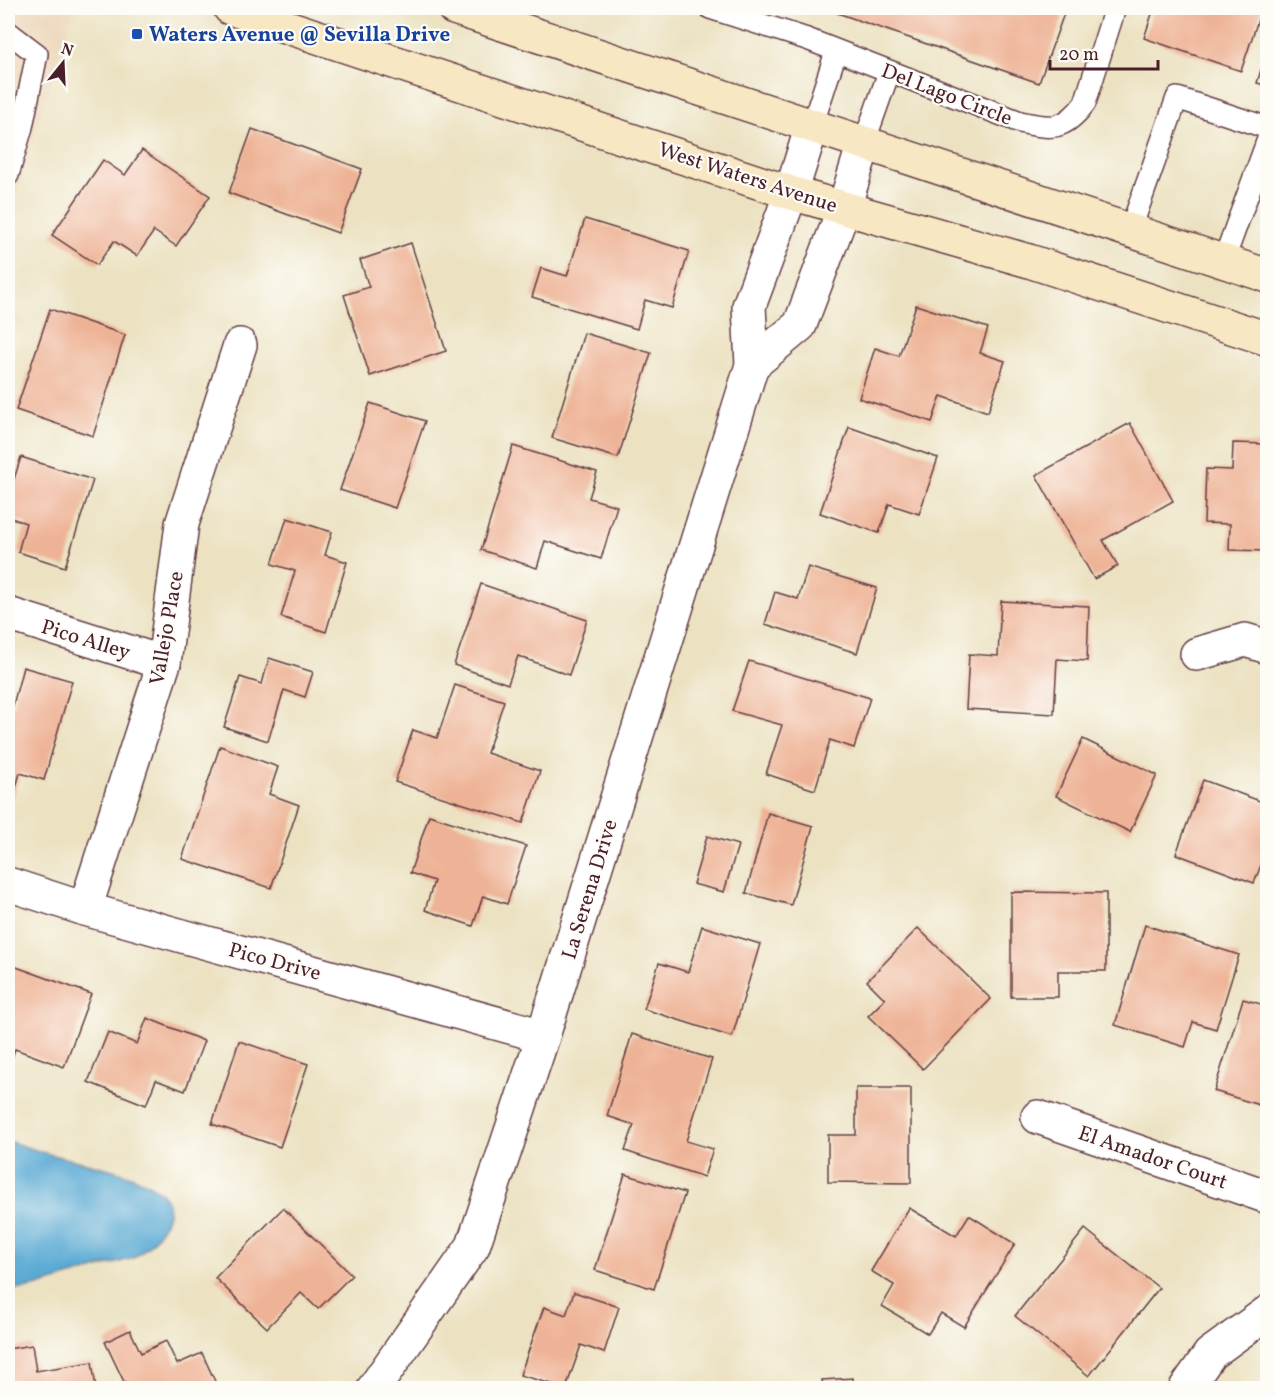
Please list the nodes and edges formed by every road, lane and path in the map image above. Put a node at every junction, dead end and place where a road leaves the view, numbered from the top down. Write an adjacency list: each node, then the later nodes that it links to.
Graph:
1 (230, 8): 13 (main road, West Waters Avenue)
2 (454, 8): 8 (main road)
3 (710, 8): 6 (lane, Del Lago Circle)
4 (1115, 8): 7 (lane, Del Lago Circle)
5 (8, 32): 12 (lane)
6 (836, 52): 7 (lane, Del Lago Circle); 8 (lane)
7 (889, 72): 11 (lane)
8 (812, 126): 11 (main road); 13 (street, La Serena Drive)
9 (1268, 128): 15 (lane)
10 (1268, 139): 16 (lane)
11 (864, 142): 14 (street); 15 (main road)
12 (8, 175)
13 (790, 193): 14 (main road, West Waters Avenue); 20 (street, La Serena Drive)
14 (844, 208): 18 (main road, West Waters Avenue); 20 (street)
15 (1131, 231): 16 (main road)
16 (1223, 262): 17 (main road)
17 (1268, 276)
18 (1268, 339)
19 (240, 345): 24 (street, Vallejo Place)
20 (752, 365): 27 (street, La Serena Drive)
21 (8, 614): 24 (street, Pico Alley)
22 (1268, 647): 23 (street)
23 (1197, 654)
24 (164, 663): 26 (street, Vallejo Place)
25 (8, 884): 26 (street, Pico Drive)
26 (85, 909): 27 (street, Pico Drive)
27 (543, 1036): 31 (street, La Serena Drive)
28 (1038, 1117): 29 (street, El Amador Court)
29 (1268, 1197)
30 (1268, 1312): 32 (street)
31 (374, 1389)
32 (1186, 1389)

